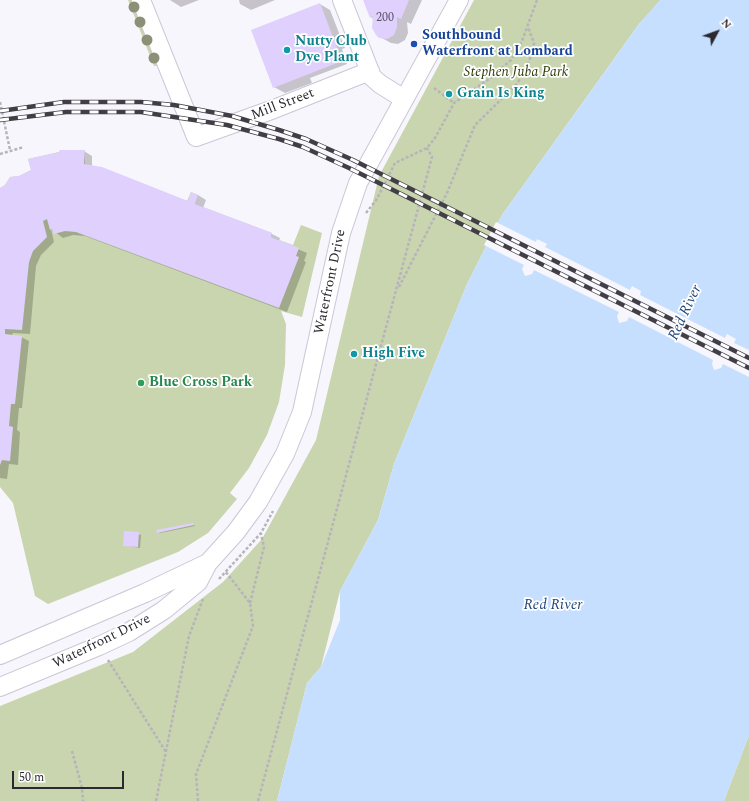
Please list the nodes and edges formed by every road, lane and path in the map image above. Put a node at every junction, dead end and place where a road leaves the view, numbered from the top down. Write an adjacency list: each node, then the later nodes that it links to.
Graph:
1 (141, 0): 6 (street, Mill Street)
2 (342, 0): 6 (street)
3 (459, 0): 8 (street, Waterfront Drive)
4 (537, 0): 5 (path)
5 (528, 27): 10 (path); 16 (path)
6 (370, 71): 8 (street)
7 (434, 88): 10 (path)
8 (404, 98): 19 (street, Waterfront Drive)
9 (0, 102): 13 (path)
10 (454, 103): 12 (path)
11 (24, 146): 13 (path)
12 (427, 148): 15 (path); 16 (path)
13 (10, 150): 14 (path)
14 (0, 154)
15 (364, 216)
16 (396, 292): 30 (path)
17 (275, 508): 18 (path)
18 (261, 533): 21 (path); 21 (path)
19 (208, 563): 22 (street, Waterfront Drive); 24 (street, Waterfront Drive)
20 (205, 593): 26 (path)
21 (250, 603): 29 (path)
22 (0, 655)
23 (107, 659): 26 (path)
24 (0, 687)
25 (72, 751): 27 (path)
26 (166, 753): 28 (path)
27 (83, 801)
28 (156, 801)
29 (198, 801)
30 (258, 801)

